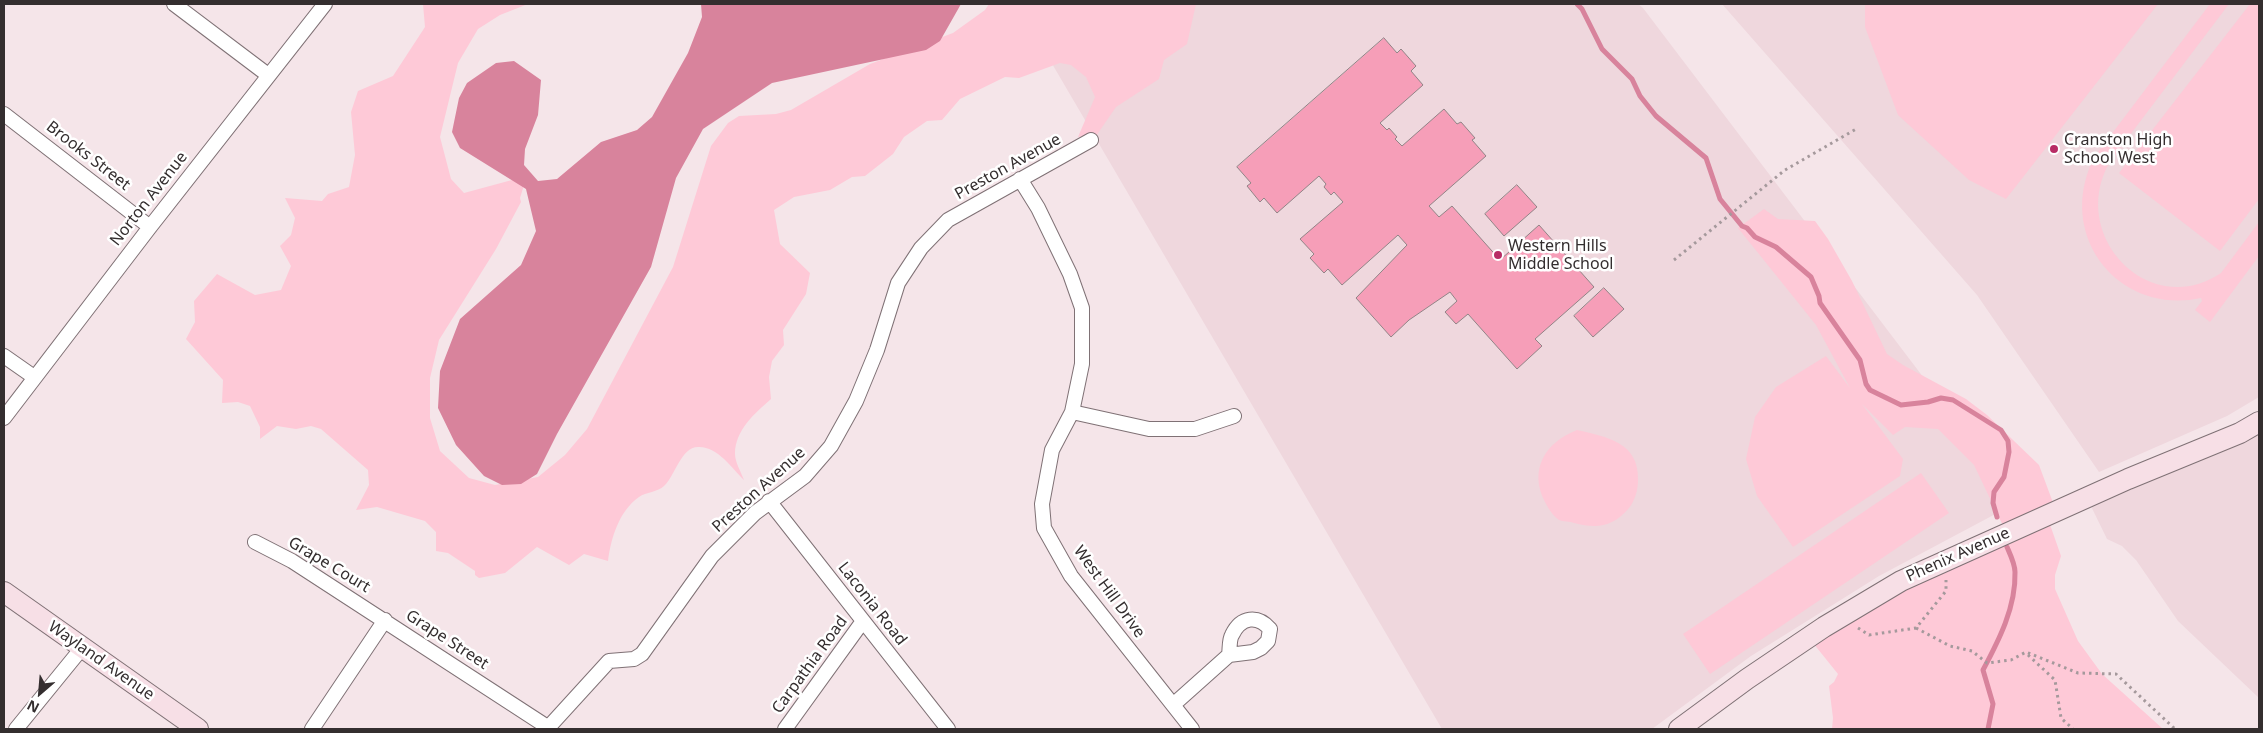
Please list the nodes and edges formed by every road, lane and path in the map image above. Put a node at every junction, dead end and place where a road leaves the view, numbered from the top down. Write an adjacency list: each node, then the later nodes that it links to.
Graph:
1 (174, 4): 3 (street)
2 (325, 4): 3 (street, Norton Avenue)
3 (268, 75): 8 (street, Norton Avenue)
4 (4, 114): 8 (street, Brooks Street)
5 (1858, 128): 9 (path)
6 (1091, 140): 7 (street, Preston Avenue)
7 (1020, 180): 12 (street, West Hill Drive); 16 (street, Preston Avenue)
8 (150, 227): 11 (street, Norton Avenue)
9 (1674, 260)
10 (4, 356): 11 (street)
11 (34, 377): 14 (street, Norton Avenue)
12 (1072, 412): 13 (street); 27 (street, West Hill Drive)
13 (1234, 416)
14 (4, 418)
15 (2259, 422): 18 (main road, Phenix Avenue)
16 (769, 501): 22 (street, Laconia Road); 28 (street, Preston Avenue)
17 (255, 542): 21 (street, Grape Court)
18 (1948, 560): 20 (main road, Phenix Avenue); 23 (path)
19 (4, 592): 24 (main road, Wayland Avenue)
20 (1840, 617): 23 (path); 35 (main road, Phenix Avenue)
21 (385, 620): 28 (street, Grape Street); 31 (street, Grape Street)
22 (863, 621): 32 (street, Carpathia Road); 33 (street, Laconia Road)
23 (1916, 628): 25 (path)
24 (82, 648): 29 (street); 30 (main road, Wayland Avenue)
25 (2026, 652): 36 (path); 37 (path)
26 (1229, 655): 27 (street)
27 (1173, 704): 34 (street, West Hill Drive)
28 (548, 728)
29 (16, 729)
30 (198, 729)
31 (312, 729)
32 (786, 729)
33 (948, 729)
34 (1192, 729)
35 (1679, 729)
36 (2073, 729)
37 (2175, 729)

